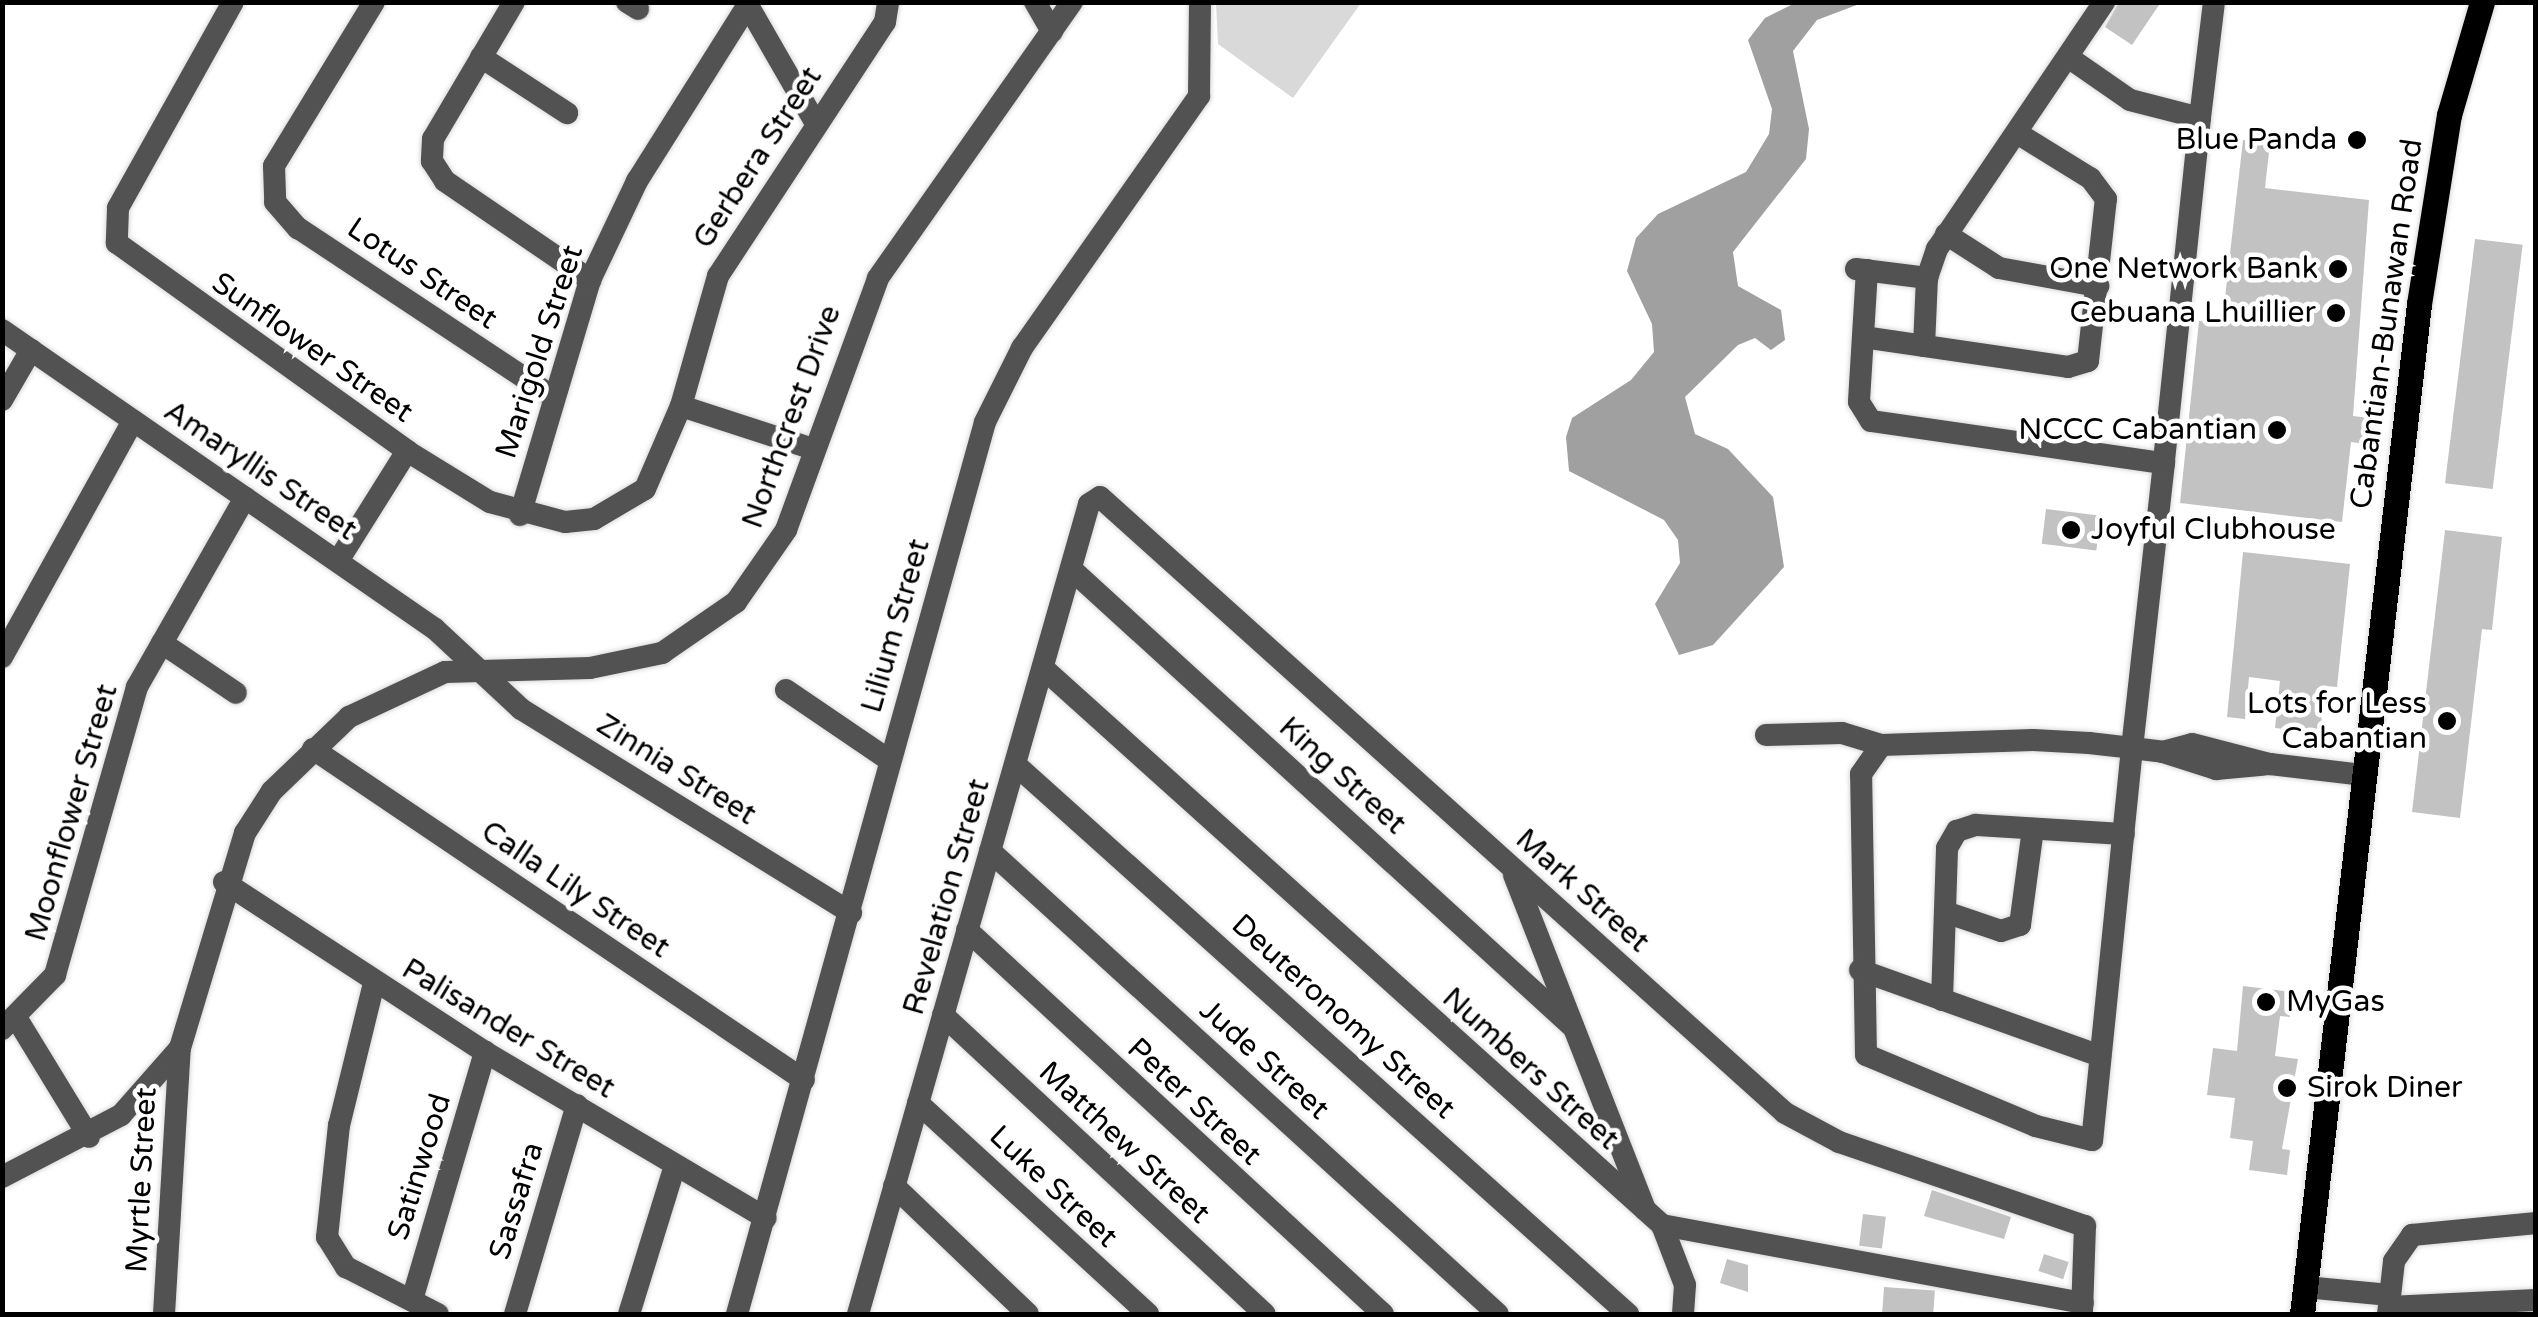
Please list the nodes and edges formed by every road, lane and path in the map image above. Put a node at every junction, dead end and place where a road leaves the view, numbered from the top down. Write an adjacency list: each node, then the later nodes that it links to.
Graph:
1 (233, 2): 32 (street, Sunflower Street)
2 (374, 2): 27 (street, Lotus Street)
3 (514, 2): 13 (street)
4 (1035, 2): 12 (street)
5 (1072, 2): 12 (street, Northcrest Drive)
6 (1200, 2): 49 (street, Lilium Street)
7 (2104, 2): 14 (street)
8 (2214, 2): 16 (street)
9 (2482, 2): 51 (main road, Cabantian-Bunawan Road)
10 (747, 4): 17 (street); 21 (street, Marigold Street)
11 (888, 6): 17 (street, Gerbera Street)
12 (1052, 31): 31 (street, Northcrest Drive)
13 (482, 57): 15 (street); 21 (street)
14 (2068, 58): 16 (street); 18 (street)
15 (567, 114)
16 (2200, 118): 33 (street)
17 (815, 122): 29 (street, Gerbera Street)
18 (2017, 133): 19 (street); 22 (street)
19 (1946, 234): 20 (street); 22 (street)
20 (1927, 278): 24 (street); 25 (street)
21 (590, 280): 27 (street, Marigold Street)
22 (2098, 286): 25 (street)
23 (2, 330): 26 (street, Amaryllis Street)
24 (1863, 337): 25 (street); 33 (street)
25 (1924, 346)
26 (31, 350): 28 (street); 30 (street, Amaryllis Street)
27 (552, 396): 36 (street, Marigold Street)
28 (2, 400)
29 (681, 406): 31 (street); 36 (street, Sunflower Street)
30 (134, 421): 34 (street, Amaryllis Street); 40 (street)
31 (813, 449): 41 (street, Northcrest Drive)
32 (406, 450): 36 (street, Sunflower Street); 37 (street)
33 (2164, 463): 47 (street)
34 (245, 498): 37 (street, Amaryllis Street); 39 (street, Moonflower Street)
35 (1096, 498): 38 (street, Revelation Street); 55 (street, Mark Street)
36 (520, 515)
37 (338, 561): 41 (street, Amaryllis Street)
38 (1071, 569): 42 (street, Revelation Street); 65 (street, King Street)
39 (162, 642): 44 (street); 64 (street, Moonflower Street)
40 (2, 657)
41 (479, 666): 48 (street, Northcrest Drive); 58 (street, Zinnia Street)
42 (1042, 668): 50 (street, Revelation Street); 77 (street, Numbers Street)
43 (786, 690): 49 (street)
44 (236, 693)
45 (1766, 736): 46 (street)
46 (1881, 744): 47 (street); 60 (street)
47 (2132, 748): 51 (street); 53 (street)
48 (312, 749): 56 (street, Northcrest Drive); 69 (street, Calla Lily Street)
49 (889, 760): 58 (street, Lilium Street)
50 (1016, 766): 54 (street, Revelation Street); 95 (street, Deuteronomy Street)
51 (2364, 776): 79 (main road, Cabantian-Bunawan Road)
52 (2033, 828): 53 (street); 57 (street); 57 (street)
53 (2124, 834): 68 (street)
54 (990, 850): 59 (street, Revelation Street); 94 (street, Jude Street)
55 (1511, 868): 65 (street); 83 (street, Mark Street)
56 (224, 882): 61 (street, Palisander Street); 66 (street, Northcrest Drive)
57 (1945, 912): 62 (street)
58 (850, 913): 69 (street, Lilium Street)
59 (967, 930): 63 (street, Revelation Street); 93 (street, Peter Street)
60 (1860, 970): 62 (street); 68 (street)
61 (374, 983): 67 (street, Palisander Street); 80 (street)
62 (1942, 1000): 68 (street)
63 (942, 1015): 70 (street, Revelation Street); 92 (street, Matthew Street)
64 (10, 1024): 72 (street)
65 (1574, 1027): 77 (street)
66 (180, 1048): 72 (street, Northcrest Drive); 84 (street, Myrtle Street)
67 (485, 1052): 71 (street, Palisander Street); 80 (street, Satinwood)
68 (2100, 1056)
69 (804, 1080): 76 (street, Lilium Street)
70 (918, 1103): 75 (street, Revelation Street); 91 (street, Luke Street)
71 (577, 1106): 73 (street, Palisander Street); 86 (street, Sassafra)
72 (89, 1137): 74 (street, Northcrest Drive)
73 (674, 1168): 76 (street, Palisander Street); 87 (street)
74 (2, 1177)
75 (894, 1186): 89 (street, Revelation Street); 90 (street)
76 (766, 1218): 88 (street, Lilium Street)
77 (1655, 1220): 83 (street); 96 (street)
78 (2536, 1223): 82 (street)
79 (2305, 1287): 82 (street); 97 (main road, Cabantian-Bunawan Road)
80 (412, 1300): 85 (street)
81 (2536, 1300): 82 (street)
82 (2389, 1306)
83 (2082, 1309)
84 (164, 1314)
85 (438, 1314)
86 (515, 1314)
87 (629, 1314)
88 (737, 1314)
89 (858, 1314)
90 (1028, 1314)
91 (1148, 1314)
92 (1265, 1314)
93 (1383, 1314)
94 (1498, 1314)
95 (1628, 1314)
96 (1682, 1314)
97 (2302, 1314)

